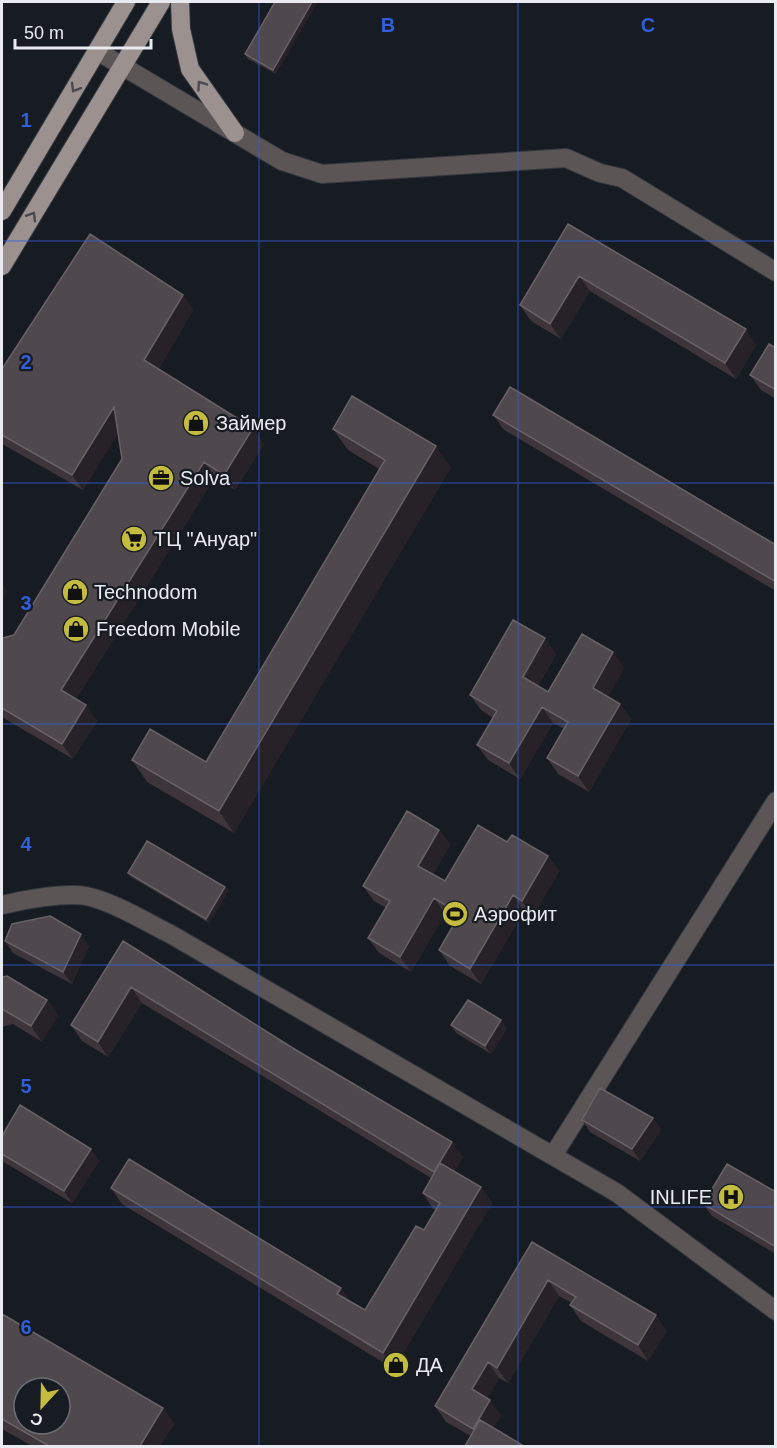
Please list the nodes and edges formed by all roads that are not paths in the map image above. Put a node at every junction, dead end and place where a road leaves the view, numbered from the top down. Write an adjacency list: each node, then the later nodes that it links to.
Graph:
1 (126, 2): 4 (main road)
2 (161, 2): 5 (main road)
3 (180, 2): 6 (main road, one-way to 3)
4 (97, 51): 5 (street); 7 (main road, one-way to 7)
5 (123, 66): 6 (street); 8 (main road, one-way to 5)
6 (235, 133): 9 (street)
7 (2, 211)
8 (2, 266)
9 (776, 272)
10 (776, 801): 12 (street)
11 (2, 905): 12 (street)
12 (554, 1154): 13 (street)
13 (776, 1311)

